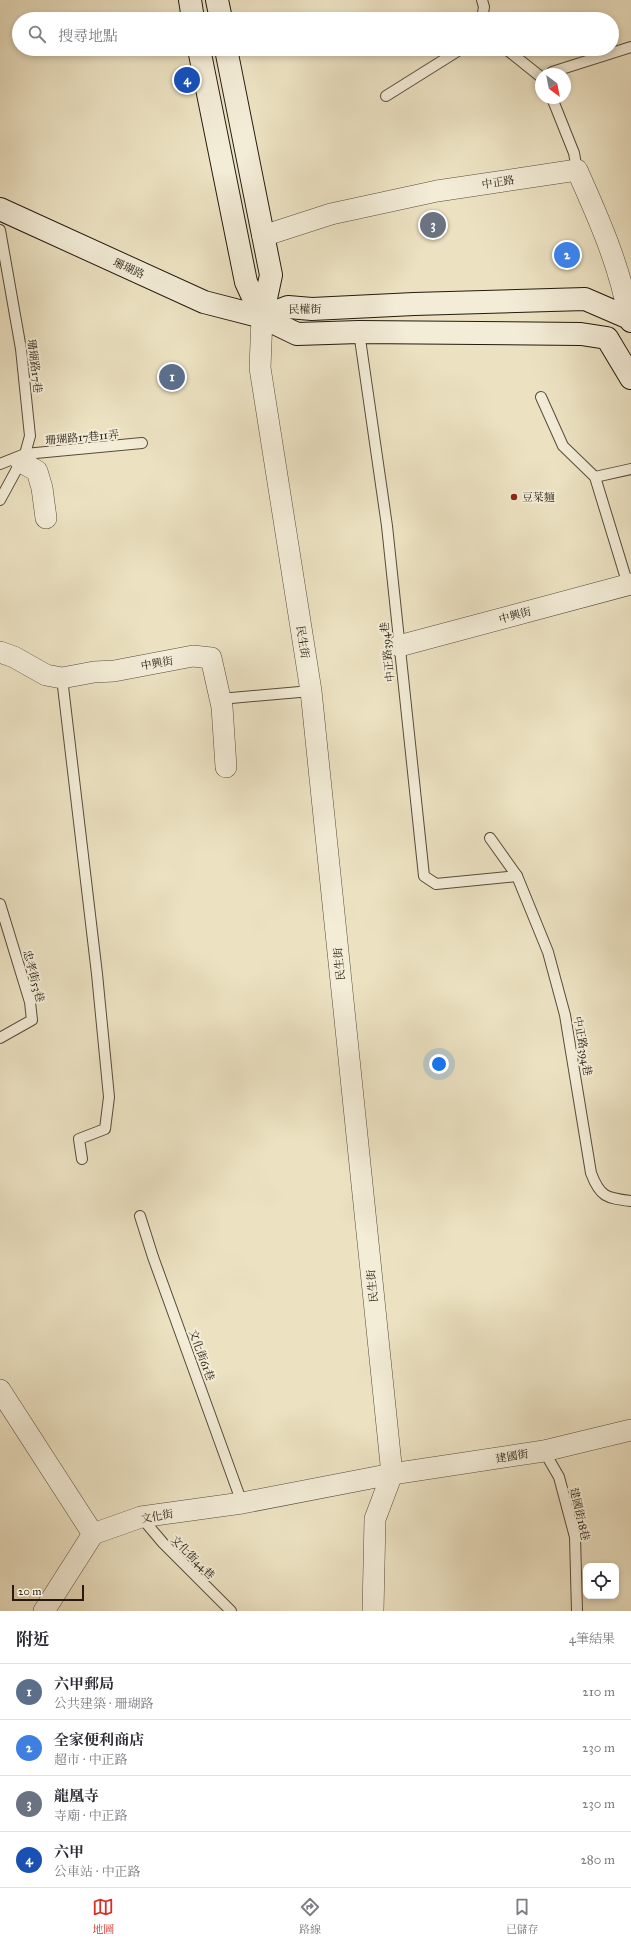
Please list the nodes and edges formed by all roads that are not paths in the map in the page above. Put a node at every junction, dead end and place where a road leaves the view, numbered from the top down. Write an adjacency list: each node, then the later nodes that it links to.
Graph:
1 (190, 0): 4 (main road)
2 (217, 0): 5 (main road)
3 (482, 0): 6 (lane)
4 (192, 12)
5 (219, 12)
6 (483, 12)
7 (631, 47): 8 (lane)
8 (619, 51)
9 (200, 56): 22 (main road)
10 (227, 56): 21 (main road)
11 (450, 56): 16 (lane)
12 (515, 56): 15 (lane)
13 (604, 56): 14 (lane)
14 (569, 68)
15 (535, 72)
16 (386, 96)
17 (554, 104): 18 (lane)
18 (577, 170): 21 (street, 中正路); 23 (street)
19 (0, 209): 22 (main road, 珊瑚路)
20 (0, 230): 29 (lane, 珊瑚路17巷)
21 (263, 236): 22 (main road)
22 (262, 317): 23 (main road, 民權街); 24 (main road, 民權街); 39 (street, 民生街)
23 (630, 318): 25 (street)
24 (359, 332): 25 (main road, 民權街); 36 (lane, 中正路394巷)
25 (607, 338): 26 (main road)
26 (631, 378)
27 (541, 397): 32 (lane)
28 (142, 443): 29 (lane, 珊瑚路17巷11弄)
29 (22, 458): 30 (lane, 珊瑚路17巷11弄); 33 (lane, 珊瑚路17巷); 34 (street)
30 (0, 464)
31 (631, 469): 32 (lane)
32 (595, 476): 35 (lane)
33 (0, 500)
34 (46, 518)
35 (629, 584): 36 (street, 中興街)
36 (399, 646): 43 (lane, 中正路394巷)
37 (0, 652): 38 (street, 中興街)
38 (62, 678): 40 (street, 中興街); 46 (lane)
39 (311, 691): 40 (lane); 52 (street, 民生街)
40 (220, 699): 41 (street, 中興街)
41 (226, 767)
42 (490, 838): 43 (lane, 中正路394巷)
43 (517, 876): 47 (lane, 中正路394巷)
44 (0, 904): 45 (lane, 忠孝街53巷)
45 (0, 1038)
46 (82, 1159)
47 (631, 1201)
48 (140, 1216): 53 (lane, 文化街61巷)
49 (0, 1390): 55 (street)
50 (631, 1430): 51 (street, 建國街)
51 (544, 1451): 52 (street, 建國街); 59 (lane, 建國街18巷)
52 (392, 1474): 53 (street, 文化街); 58 (street, 民生街)
53 (242, 1503): 54 (street, 文化街)
54 (141, 1517): 55 (street, 文化街); 57 (lane, 文化街44巷)
55 (92, 1534): 56 (street)
56 (44, 1611)
57 (231, 1611)
58 (373, 1611)
59 (578, 1611)

